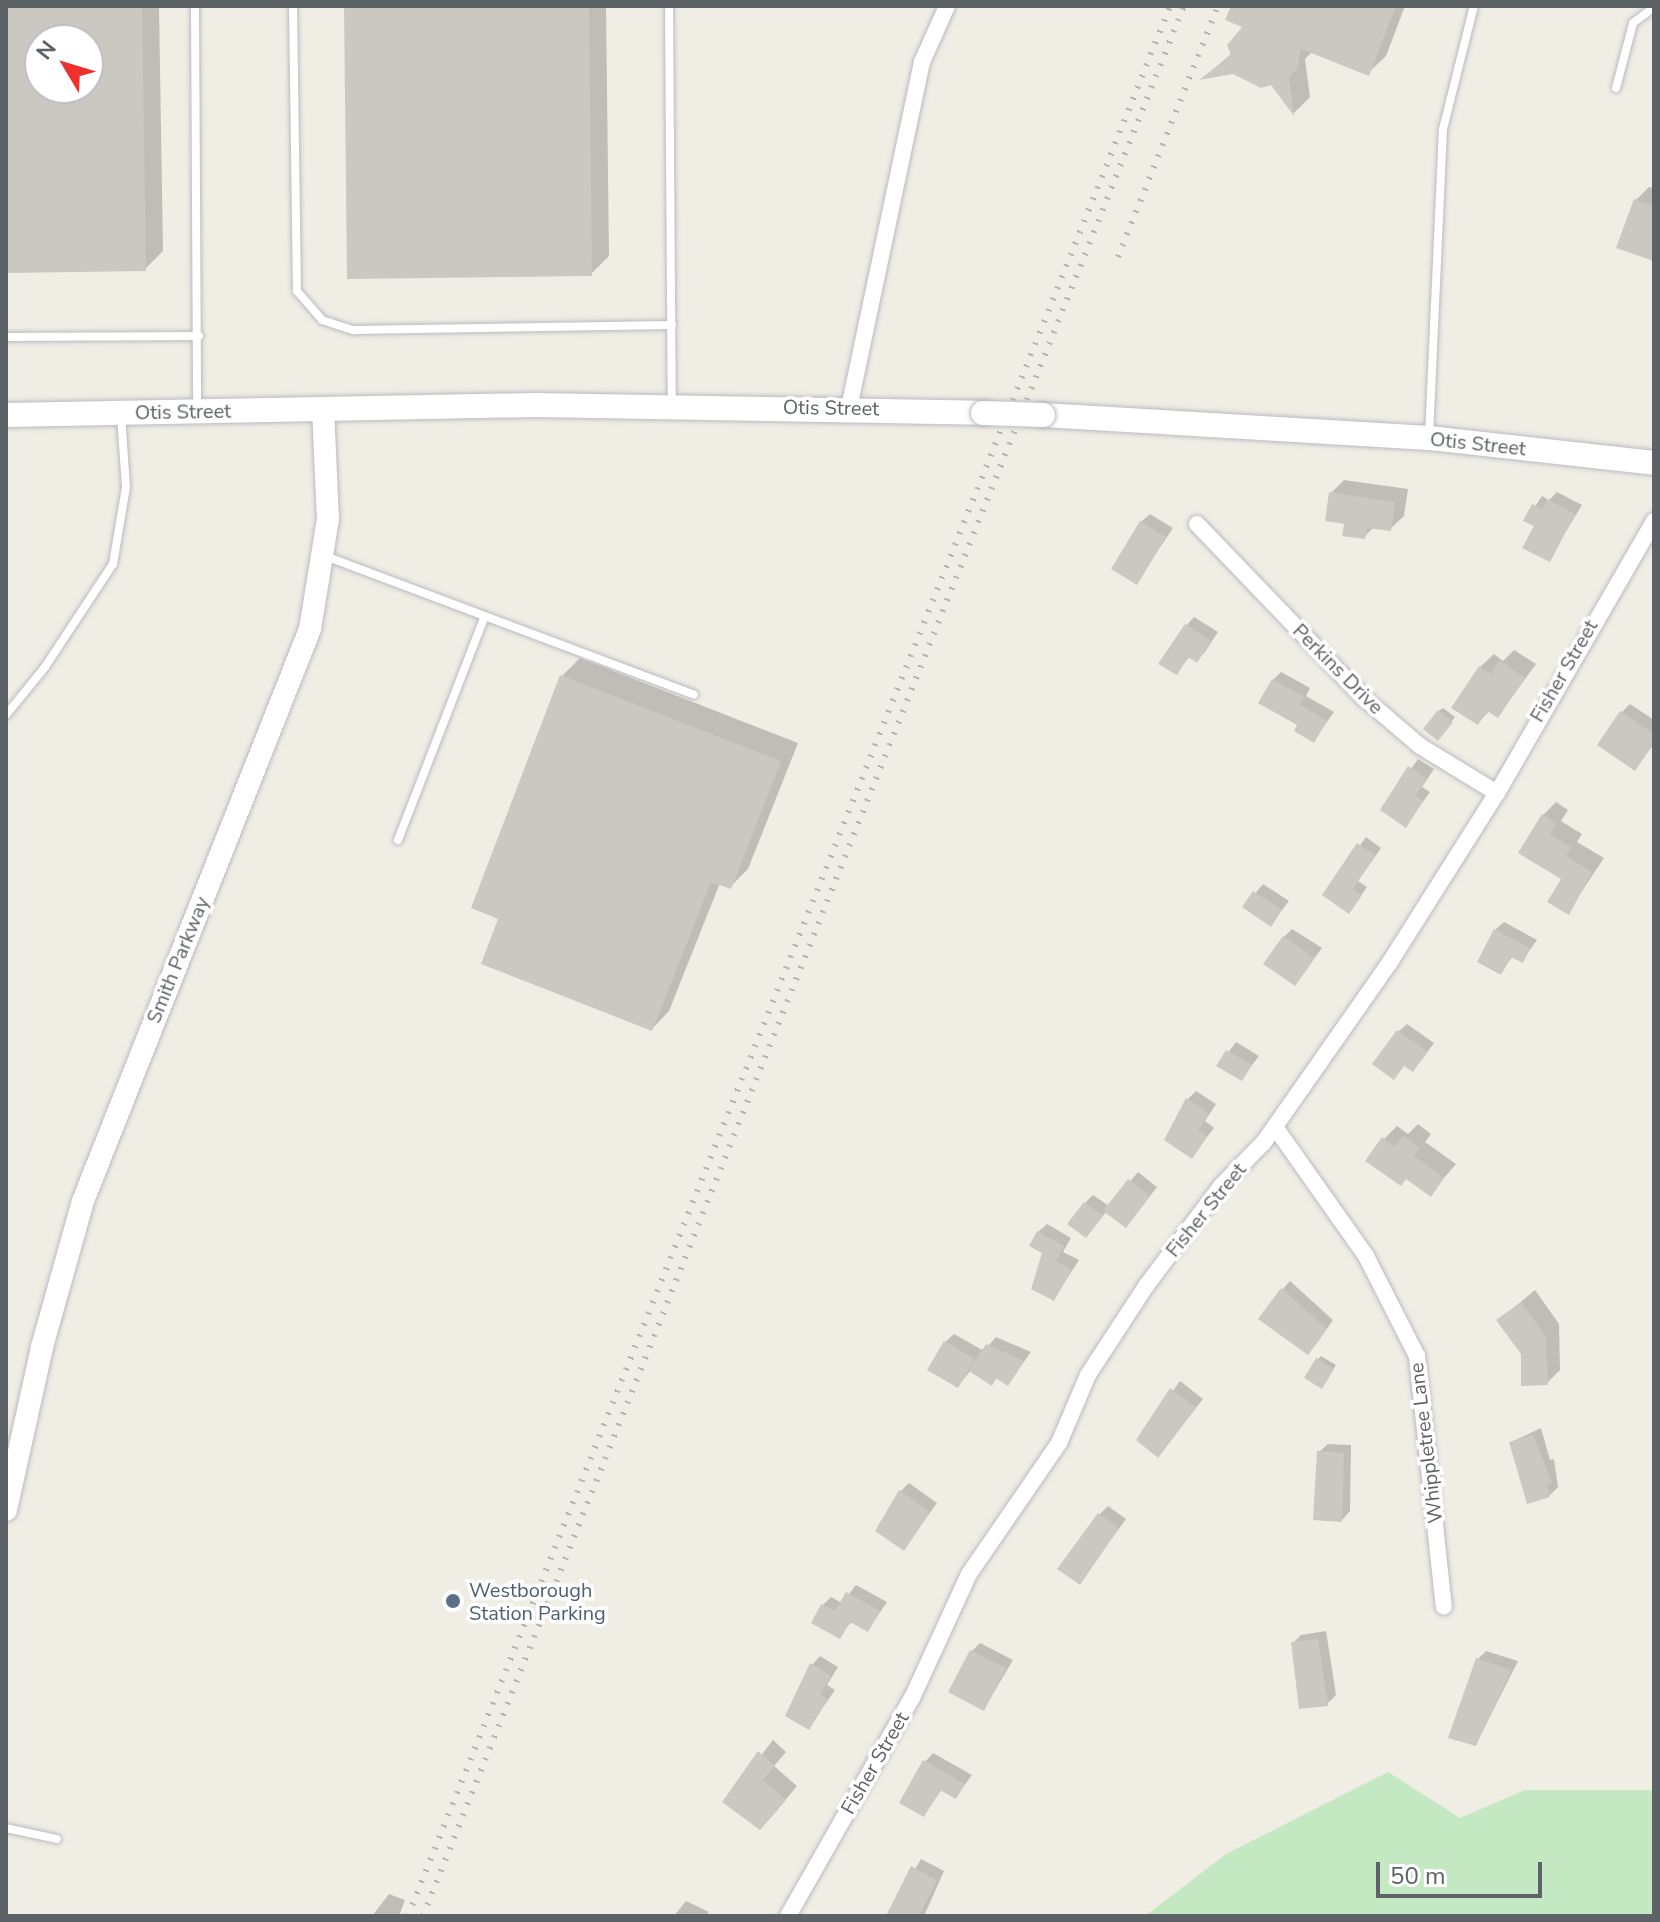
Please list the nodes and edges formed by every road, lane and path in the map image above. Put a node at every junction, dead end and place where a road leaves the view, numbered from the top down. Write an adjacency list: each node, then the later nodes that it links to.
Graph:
1 (195, 6): 9 (lane)
2 (293, 6): 8 (lane)
3 (669, 6): 8 (lane)
4 (947, 6): 12 (street)
5 (1474, 6): 17 (lane)
6 (1654, 7): 7 (lane)
7 (1616, 88)
8 (672, 325): 11 (lane)
9 (199, 336): 10 (lane); 14 (lane)
10 (6, 337)
11 (672, 406): 12 (main road, Otis Street); 13 (main road, Otis Street)
12 (849, 408): 17 (main road, Otis Street, bridge)
13 (323, 409): 14 (main road, Otis Street); 21 (street, Smith Parkway)
14 (197, 412): 15 (main road, Otis Street)
15 (121, 413): 16 (main road, Otis Street); 24 (lane)
16 (6, 415)
17 (1429, 438): 18 (main road, Otis Street)
18 (1654, 463)
19 (1654, 521): 25 (street, Fisher Street)
20 (1197, 524): 25 (street, Perkins Drive)
21 (325, 556): 22 (lane); 28 (street, Smith Parkway)
22 (485, 616): 23 (lane); 26 (lane)
23 (694, 695)
24 (6, 715)
25 (1497, 793): 27 (street, Fisher Street)
26 (398, 840)
27 (1275, 1127): 29 (street, Whippletree Lane); 32 (street, Fisher Street)
28 (6, 1510)
29 (1444, 1607)
30 (6, 1828): 31 (lane)
31 (57, 1839)
32 (788, 1916)

